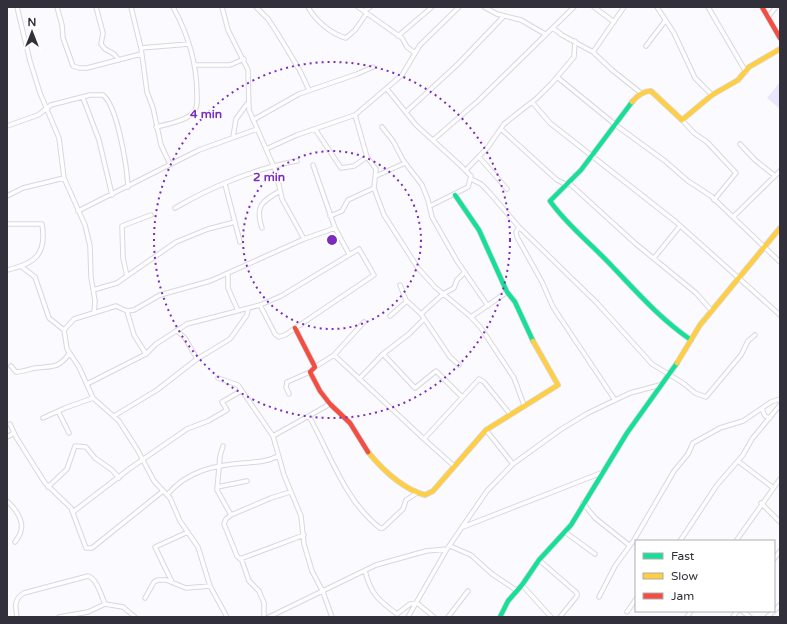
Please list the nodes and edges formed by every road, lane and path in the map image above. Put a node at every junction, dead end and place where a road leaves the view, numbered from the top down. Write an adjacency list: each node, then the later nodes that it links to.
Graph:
1 (17, 7): 51 (street)
2 (57, 7): 39 (street)
3 (96, 7): 39 (street)
4 (131, 7): 33 (street)
5 (173, 7): 31 (street)
6 (222, 7): 38 (street)
7 (256, 7): 45 (street)
8 (308, 7): 21 (street)
9 (358, 7): 21 (street)
10 (370, 7): 21 (street)
11 (432, 7): 28 (street)
12 (459, 7): 36 (street)
13 (484, 7): 22 (street)
14 (574, 7): 26 (street)
15 (594, 7): 25 (street)
16 (624, 7): 25 (street)
17 (657, 7): 24 (street)
18 (708, 7): 42 (street)
19 (762, 7): 23 (street)
20 (776, 7): 23 (street)
21 (366, 12): 28 (street)
22 (504, 16): 27 (street); 52 (street)
23 (768, 17): 29 (street)
24 (665, 21): 32 (street); 47 (street)
25 (614, 22): 35 (street)
26 (553, 28): 27 (street); 30 (street)
27 (545, 34): 64 (street)
28 (398, 36): 36 (street)
29 (780, 38)
30 (575, 41): 35 (street); 43 (street)
31 (189, 44): 33 (street); 40 (street)
32 (646, 46)
33 (140, 48): 37 (street)
34 (780, 49): 42 (street)
35 (593, 52): 46 (street)
36 (415, 53): 44 (street)
37 (141, 54): 39 (street); 58 (street)
38 (244, 59): 40 (street); 50 (street)
39 (119, 60)
40 (196, 65): 58 (street)
41 (373, 67): 45 (street)
42 (746, 72): 47 (street)
43 (557, 77): 49 (street); 57 (street)
44 (387, 89): 52 (street); 53 (street)
45 (309, 90): 54 (street)
46 (641, 93): 55 (street); 57 (street)
47 (712, 95): 55 (street)
48 (83, 98): 51 (street); 83 (street); 88 (street)
49 (532, 102): 62 (street); 67 (street)
50 (247, 104): 54 (street); 63 (street)
51 (47, 109): 56 (street); 79 (street)
52 (406, 112): 64 (street)
53 (355, 115): 61 (street); 68 (street)
54 (253, 120): 60 (street)
55 (682, 120): 90 (street)
56 (7, 126)
57 (617, 126): 67 (street); 90 (street)
58 (156, 127): 72 (street)
59 (382, 127): 71 (street)
60 (257, 129): 63 (street); 66 (street)
61 (315, 129): 66 (street); 68 (street)
62 (501, 129): 69 (street); 82 (street)
63 (232, 137): 72 (street)
64 (432, 140): 75 (street)
65 (740, 144): 78 (street)
66 (266, 149): 73 (street)
67 (592, 156): 82 (street); 99 (street)
68 (367, 157): 77 (street)
69 (479, 157): 75 (street); 85 (street)
70 (297, 161): 73 (street)
71 (405, 163): 77 (street); 91 (street)
72 (170, 164): 83 (street)
73 (273, 165): 81 (street); 86 (street)
74 (313, 165): 95 (street)
75 (466, 170): 80 (street)
76 (780, 171): 78 (street)
77 (376, 176): 84 (street)
78 (775, 176): 96 (street)
79 (64, 178): 89 (street); 93 (street)
80 (471, 179): 87 (street); 100 (street)
81 (225, 184): 92 (street); 97 (street)
82 (568, 184): 108 (street); 138 (street)
83 (128, 187): 88 (street)
84 (374, 188): 95 (street); 119 (street)
85 (507, 189)
86 (280, 191): 101 (street); 104 (street)
87 (455, 194): 91 (street); 118 (street)
88 (112, 195): 93 (street)
89 (7, 196)
90 (714, 200): 96 (street)
91 (430, 206): 112 (street)
92 (175, 208)
93 (78, 211): 117 (street)
94 (151, 215): 114 (street)
95 (330, 216): 102 (street)
96 (733, 217): 106 (street)
97 (235, 222): 105 (street); 114 (street)
98 (7, 224): 110 (street)
99 (680, 226): 108 (street); 115 (street)
100 (519, 227): 148 (street); 158 (street)
101 (262, 228)
102 (335, 228): 104 (street); 107 (street)
103 (780, 228): 106 (street)
104 (304, 238): 113 (street)
105 (240, 242)
106 (764, 246): 109 (street); 115 (street)
107 (349, 254): 121 (street); 134 (street)
108 (654, 258): 124 (street)
109 (780, 262)
110 (22, 267): 111 (street); 135 (street)
111 (7, 270)
112 (465, 272): 119 (street); 122 (street)
113 (228, 273): 125 (street); 126 (street)
114 (127, 276): 117 (street)
115 (739, 278): 124 (street); 129 (street)
116 (400, 285): 120 (street)
117 (94, 290): 127 (street)
118 (507, 292): 122 (street); 160 (street)
119 (443, 294): 128 (street); 131 (street)
120 (407, 301): 128 (street); 130 (street)
121 (260, 305): 123 (street); 134 (street)
122 (488, 306): 131 (street)
123 (248, 309): 126 (street); 143 (street)
124 (712, 310): 138 (street)
125 (126, 311): 127 (street); 140 (street)
126 (238, 311): 136 (street)
127 (94, 312): 135 (street)
128 (421, 314): 132 (street)
129 (780, 315)
130 (390, 316)
131 (470, 317): 160 (street)
132 (424, 319): 141 (street); 145 (street)
133 (364, 322): 142 (street)
134 (295, 328): 146 (street)
135 (64, 330): 139 (street)
136 (177, 331): 140 (street); 143 (street)
137 (755, 335): 148 (street)
138 (691, 340): 148 (street)
139 (69, 354): 144 (street); 151 (street)
140 (146, 354): 151 (street)
141 (383, 354): 150 (street); 155 (street)
142 (334, 355): 146 (street); 150 (street)
143 (197, 359): 165 (street)
144 (11, 366)
145 (459, 366)
146 (315, 367): 147 (street)
147 (310, 372): 154 (street); 159 (street)
148 (669, 375): 152 (street)
149 (218, 378): 153 (street)
150 (359, 379): 175 (street)
151 (87, 384): 156 (street)
152 (660, 385): 158 (street); 183 (street)
153 (241, 391): 173 (street); 178 (street)
154 (289, 394)
155 (462, 397): 164 (street); 175 (street)
156 (93, 398): 163 (street); 165 (street)
157 (780, 399): 162 (street)
158 (615, 400): 180 (street)
159 (330, 404): 166 (street); 192 (street)
160 (524, 405): 164 (street)
161 (780, 405): 168 (street)
162 (762, 409): 168 (street); 207 (street)
163 (58, 411): 167 (street); 172 (street)
164 (510, 414): 170 (street)
165 (114, 416): 178 (street)
166 (309, 416): 173 (street); 192 (street)
167 (43, 418)
168 (770, 418): 179 (street)
169 (10, 424): 171 (street)
170 (486, 430): 180 (street); 182 (street)
171 (14, 433): 174 (street); 187 (street)
172 (69, 433)
173 (274, 436): 177 (street)
174 (7, 438)
175 (424, 440): 182 (street)
176 (224, 446): 181 (street)
177 (278, 456): 181 (street); 191 (street)
178 (143, 461): 184 (street); 190 (street)
179 (738, 461): 189 (street); 204 (street)
180 (513, 464): 200 (street)
181 (220, 466): 188 (street); 193 (street)
182 (454, 466): 192 (street)
183 (601, 473): 195 (street); 200 (street)
184 (119, 478): 187 (street); 197 (street)
185 (780, 479): 189 (street)
186 (247, 482): 188 (street)
187 (48, 486): 197 (street)
188 (218, 487): 198 (street)
189 (772, 487): 196 (street)
190 (163, 491): 193 (street); 197 (street)
191 (290, 492): 198 (street); 203 (street)
192 (417, 493)
193 (168, 494): 201 (street)
194 (7, 501): 206 (street)
195 (583, 503): 202 (street); 207 (street)
196 (761, 503): 199 (street); 205 (street)
197 (73, 512)
198 (231, 515): 210 (street)
199 (780, 522)
200 (463, 528): 208 (street)
201 (188, 532): 213 (street); 215 (street)
202 (565, 532): 209 (street); 211 (street)
203 (304, 535): 210 (street); 218 (street)
204 (682, 540)
205 (737, 540)
206 (15, 542)
207 (629, 545): 219 (street)
208 (448, 547): 212 (street); 216 (street); 222 (street)
209 (595, 554)
210 (241, 558): 229 (street)
211 (539, 560): 214 (street); 237 (street)
212 (365, 571): 218 (street); 222 (street)
213 (172, 582): 215 (street); 220 (street)
214 (522, 585): 216 (street); 236 (street)
215 (210, 586): 228 (street)
216 (516, 590): 235 (street)
217 (468, 591): 234 (street)
218 (323, 592): 230 (street); 231 (street)
219 (599, 597)
220 (145, 598)
221 (635, 600): 224 (street)
222 (417, 603): 232 (street); 233 (street)
223 (105, 604): 225 (street); 226 (street); 227 (street)
224 (627, 612)
225 (17, 617)
226 (60, 617)
227 (135, 617)
228 (227, 617)
229 (264, 617)
230 (269, 617)
231 (332, 617)
232 (408, 617)
233 (434, 617)
234 (448, 617)
235 (500, 617)
236 (551, 617)
237 (560, 617)

